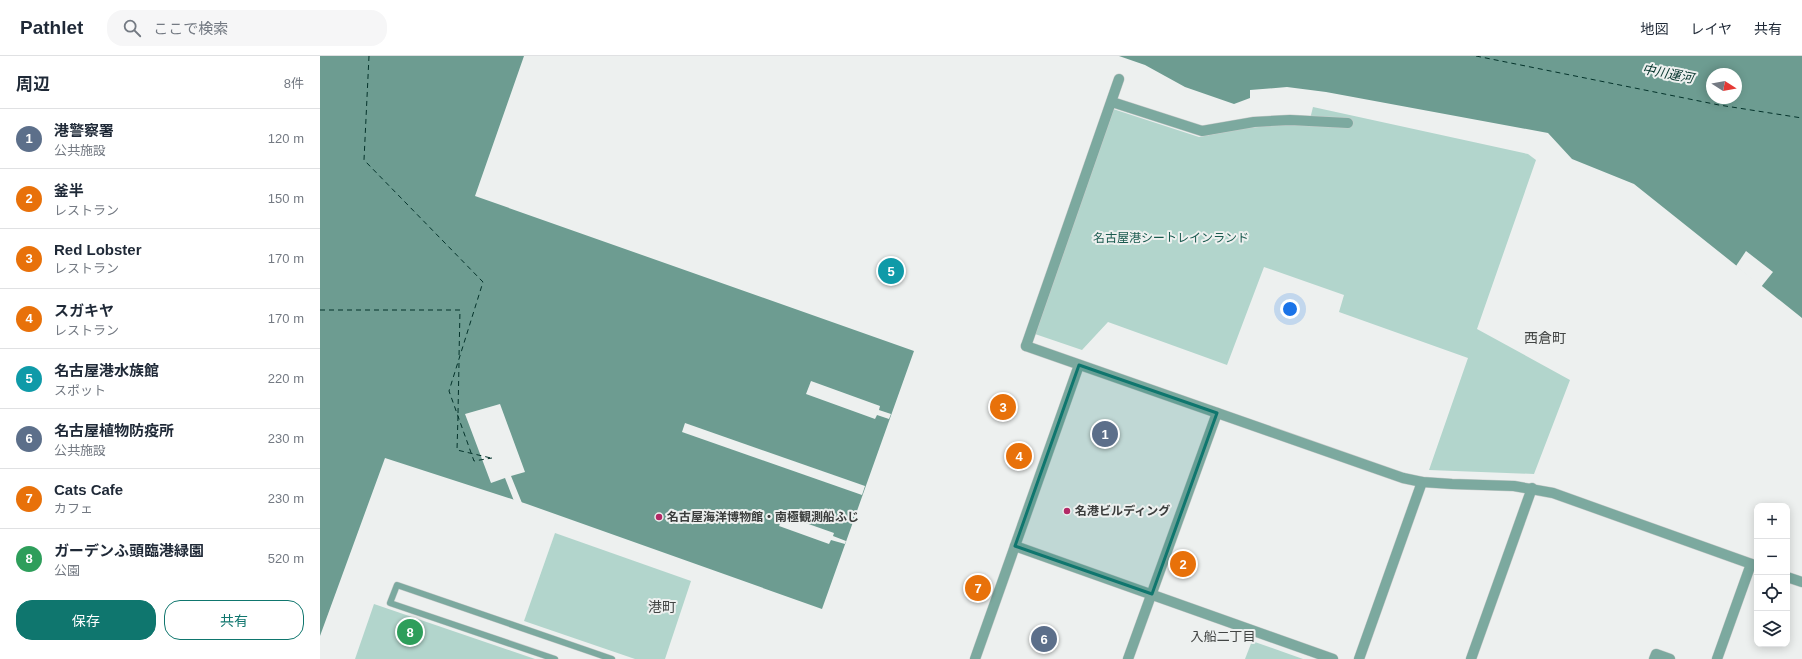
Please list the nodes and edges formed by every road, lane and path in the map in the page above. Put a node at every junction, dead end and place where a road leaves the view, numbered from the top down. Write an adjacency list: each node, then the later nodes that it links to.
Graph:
1 (1119, 79): 2 (street)
2 (1112, 102): 3 (street); 4 (street)
3 (1348, 123)
4 (1079, 364): 5 (street); 8 (street)
5 (1217, 413): 6 (street); 12 (street)
6 (1422, 482): 7 (street); 18 (street)
7 (1532, 488): 9 (street); 19 (street)
8 (1015, 546): 12 (street); 15 (street)
9 (1754, 565): 22 (street)
10 (1790, 578): 11 (street)
11 (1802, 582)
12 (1152, 594): 16 (street); 17 (street)
13 (555, 659): 14 (lane)
14 (612, 659)
15 (975, 659)
16 (1128, 659)
17 (1332, 659)
18 (1359, 659)
19 (1471, 659)
20 (1654, 659): 21 (street)
21 (1670, 659)
22 (1717, 659)

